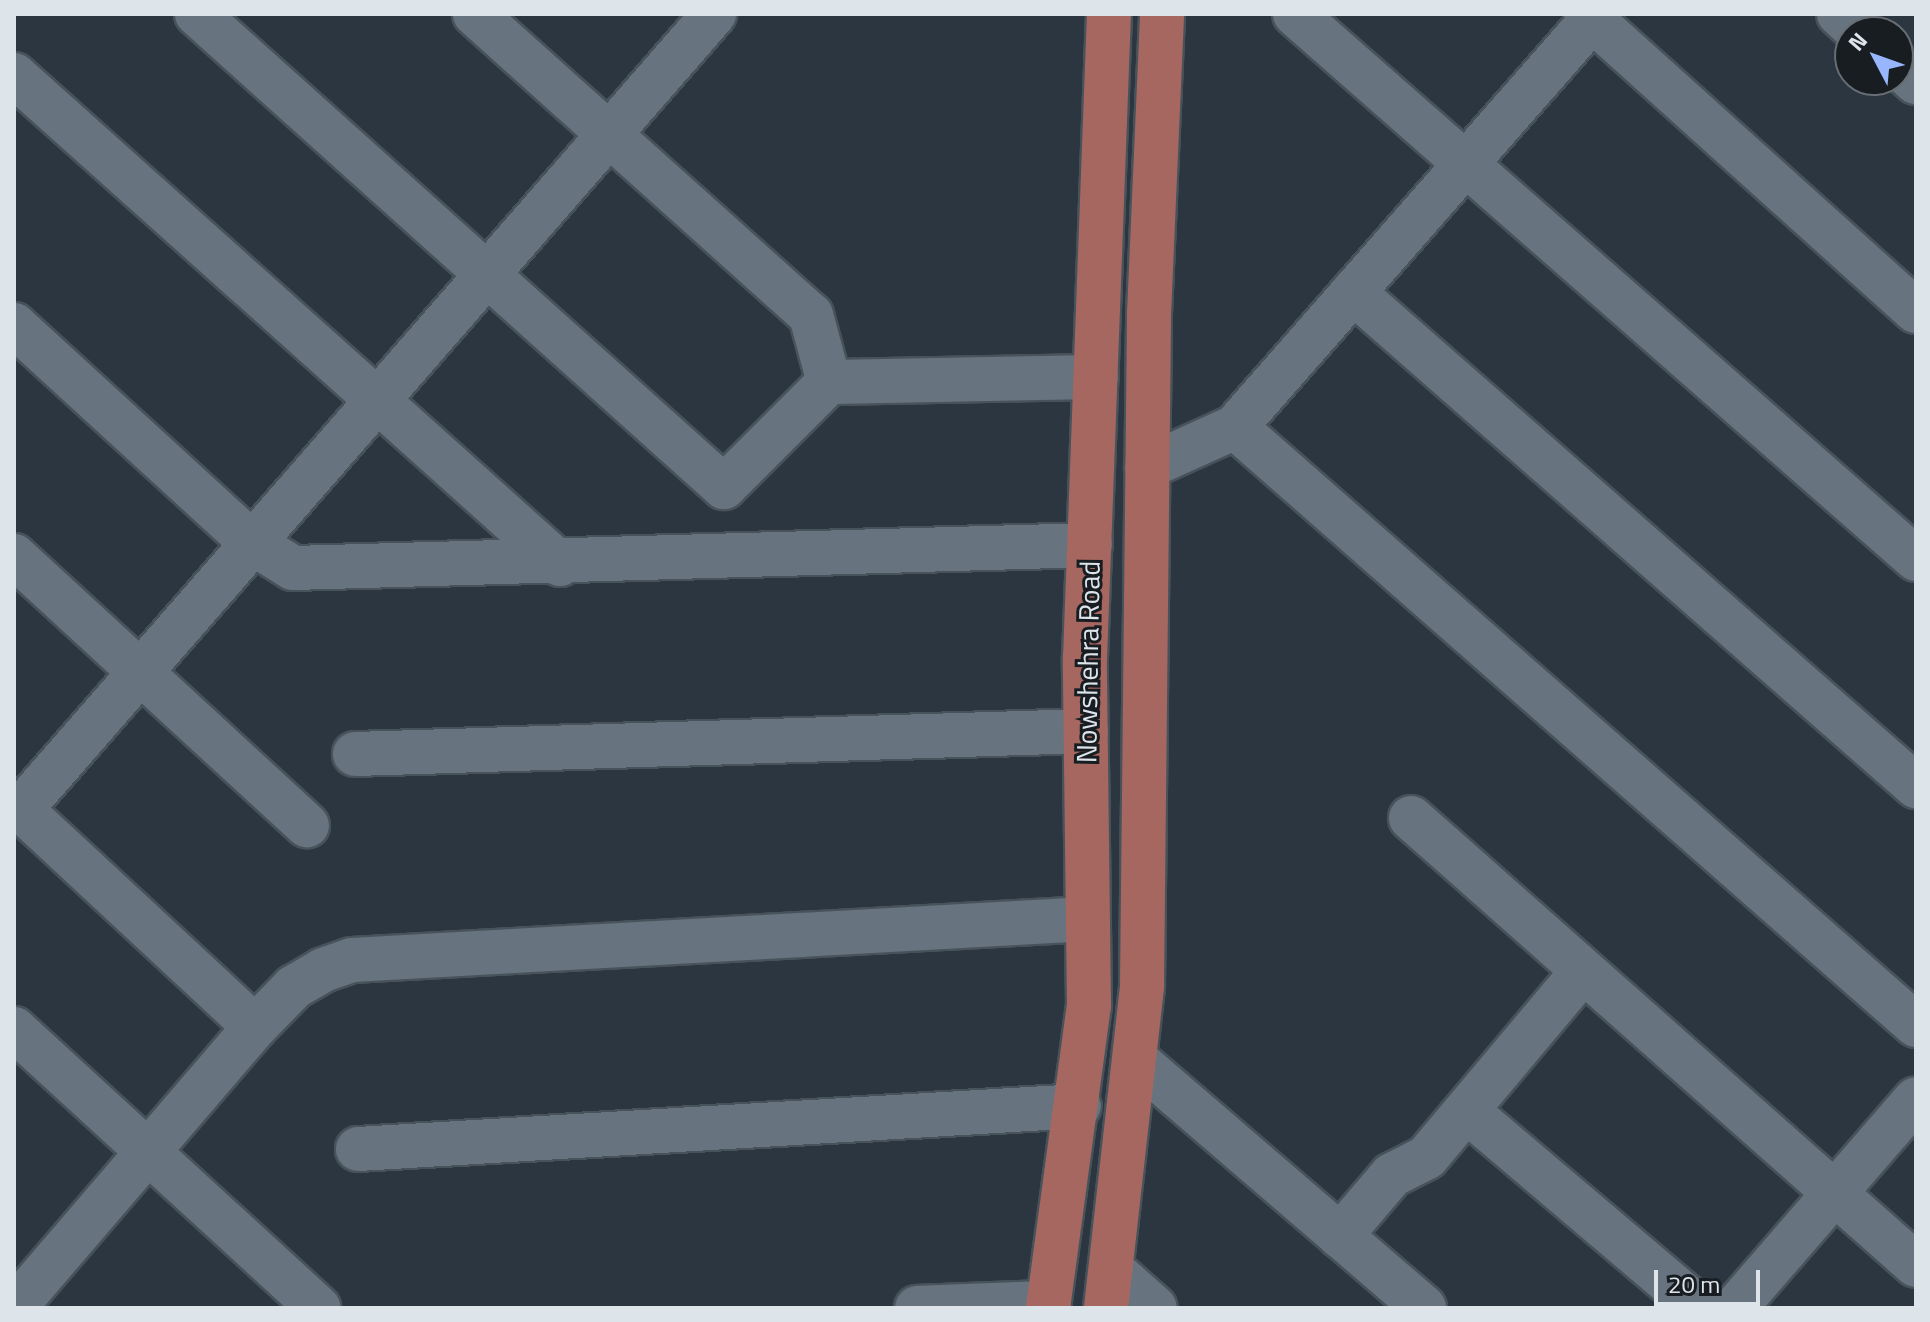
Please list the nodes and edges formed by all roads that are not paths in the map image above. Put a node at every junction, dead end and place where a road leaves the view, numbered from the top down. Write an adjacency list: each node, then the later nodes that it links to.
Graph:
1 (197, 14): 11 (street)
2 (475, 14): 9 (street)
3 (714, 14): 9 (street)
4 (1109, 14): 15 (main road, Nowshehra Road)
5 (1162, 14): 19 (main road, Nowshehra Road)
6 (1295, 14): 10 (street)
7 (1592, 16): 10 (street); 13 (street)
8 (14, 75): 17 (street)
9 (609, 134): 11 (street); 16 (street)
10 (1466, 164): 12 (street); 23 (street)
11 (488, 277): 16 (street); 17 (street)
12 (1353, 292): 18 (street); 28 (street)
13 (1916, 311)
14 (14, 325): 20 (street)
15 (1096, 377): 16 (street); 21 (main road, Nowshehra Road)
16 (829, 382)
17 (376, 402): 20 (street); 24 (street)
18 (1235, 427): 19 (street); 34 (street)
19 (1147, 467): 37 (main road, Nowshehra Road)
20 (251, 542): 24 (street); 25 (street)
21 (1090, 545): 24 (street); 26 (main road, Nowshehra Road)
22 (14, 556): 25 (street)
23 (1916, 559)
24 (560, 564)
25 (140, 671): 29 (street); 31 (street)
26 (1086, 731): 27 (street); 32 (main road, Nowshehra Road)
27 (355, 754)
28 (1916, 786)
29 (17, 806): 35 (street)
30 (1411, 818): 33 (street)
31 (307, 825)
32 (1088, 919): 35 (street); 39 (main road, Nowshehra Road)
33 (1583, 971): 40 (street); 43 (street)
34 (1916, 1025)
35 (255, 1027): 42 (street)
36 (14, 1029): 42 (street)
37 (1136, 1060): 44 (street); 46 (main road, Nowshehra Road)
38 (1916, 1099): 43 (street)
39 (1079, 1106): 41 (street); 48 (main road, Nowshehra Road)
40 (1467, 1111): 44 (street); 53 (street)
41 (358, 1149)
42 (144, 1153): 47 (street); 49 (street)
43 (1835, 1194): 45 (street); 54 (street)
44 (1340, 1236): 52 (street)
45 (1916, 1265)
46 (1109, 1289): 51 (street)
47 (25, 1297)
48 (1049, 1306): 50 (street)
49 (319, 1308)
50 (917, 1308)
51 (1155, 1308)
52 (1424, 1308)
53 (1699, 1308)
54 (1735, 1308)

